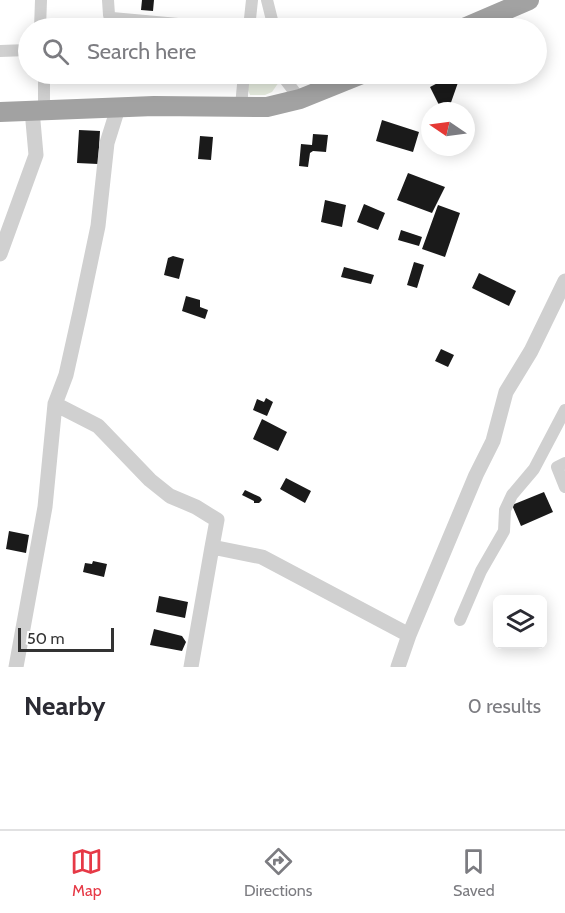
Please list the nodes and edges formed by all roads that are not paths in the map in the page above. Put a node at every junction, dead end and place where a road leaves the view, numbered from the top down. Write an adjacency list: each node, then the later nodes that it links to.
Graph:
1 (41, 0): 6 (street)
2 (108, 0): 7 (street)
3 (252, 0): 8 (street)
4 (267, 0): 9 (street)
5 (529, 0): 10 (highway)
6 (40, 18)
7 (112, 18)
8 (250, 18)
9 (272, 18)
10 (487, 18)
11 (18, 50): 12 (street)
12 (0, 51)
13 (42, 84): 20 (street)
14 (243, 84): 18 (street)
15 (289, 84): 17 (street)
16 (337, 84): 17 (highway)
17 (300, 99): 18 (highway)
18 (241, 106): 19 (highway)
19 (118, 108): 20 (highway); 24 (street)
20 (38, 110): 21 (highway); 22 (street)
21 (0, 112)
22 (0, 254)
23 (565, 281): 31 (street)
24 (55, 404): 29 (street); 32 (street)
25 (565, 410): 26 (street)
26 (540, 458): 27 (street); 30 (street)
27 (561, 465): 28 (street)
28 (565, 487)
29 (212, 547): 31 (street); 33 (street)
30 (460, 620)
31 (409, 635): 34 (street)
32 (16, 667)
33 (190, 667)
34 (398, 667)

